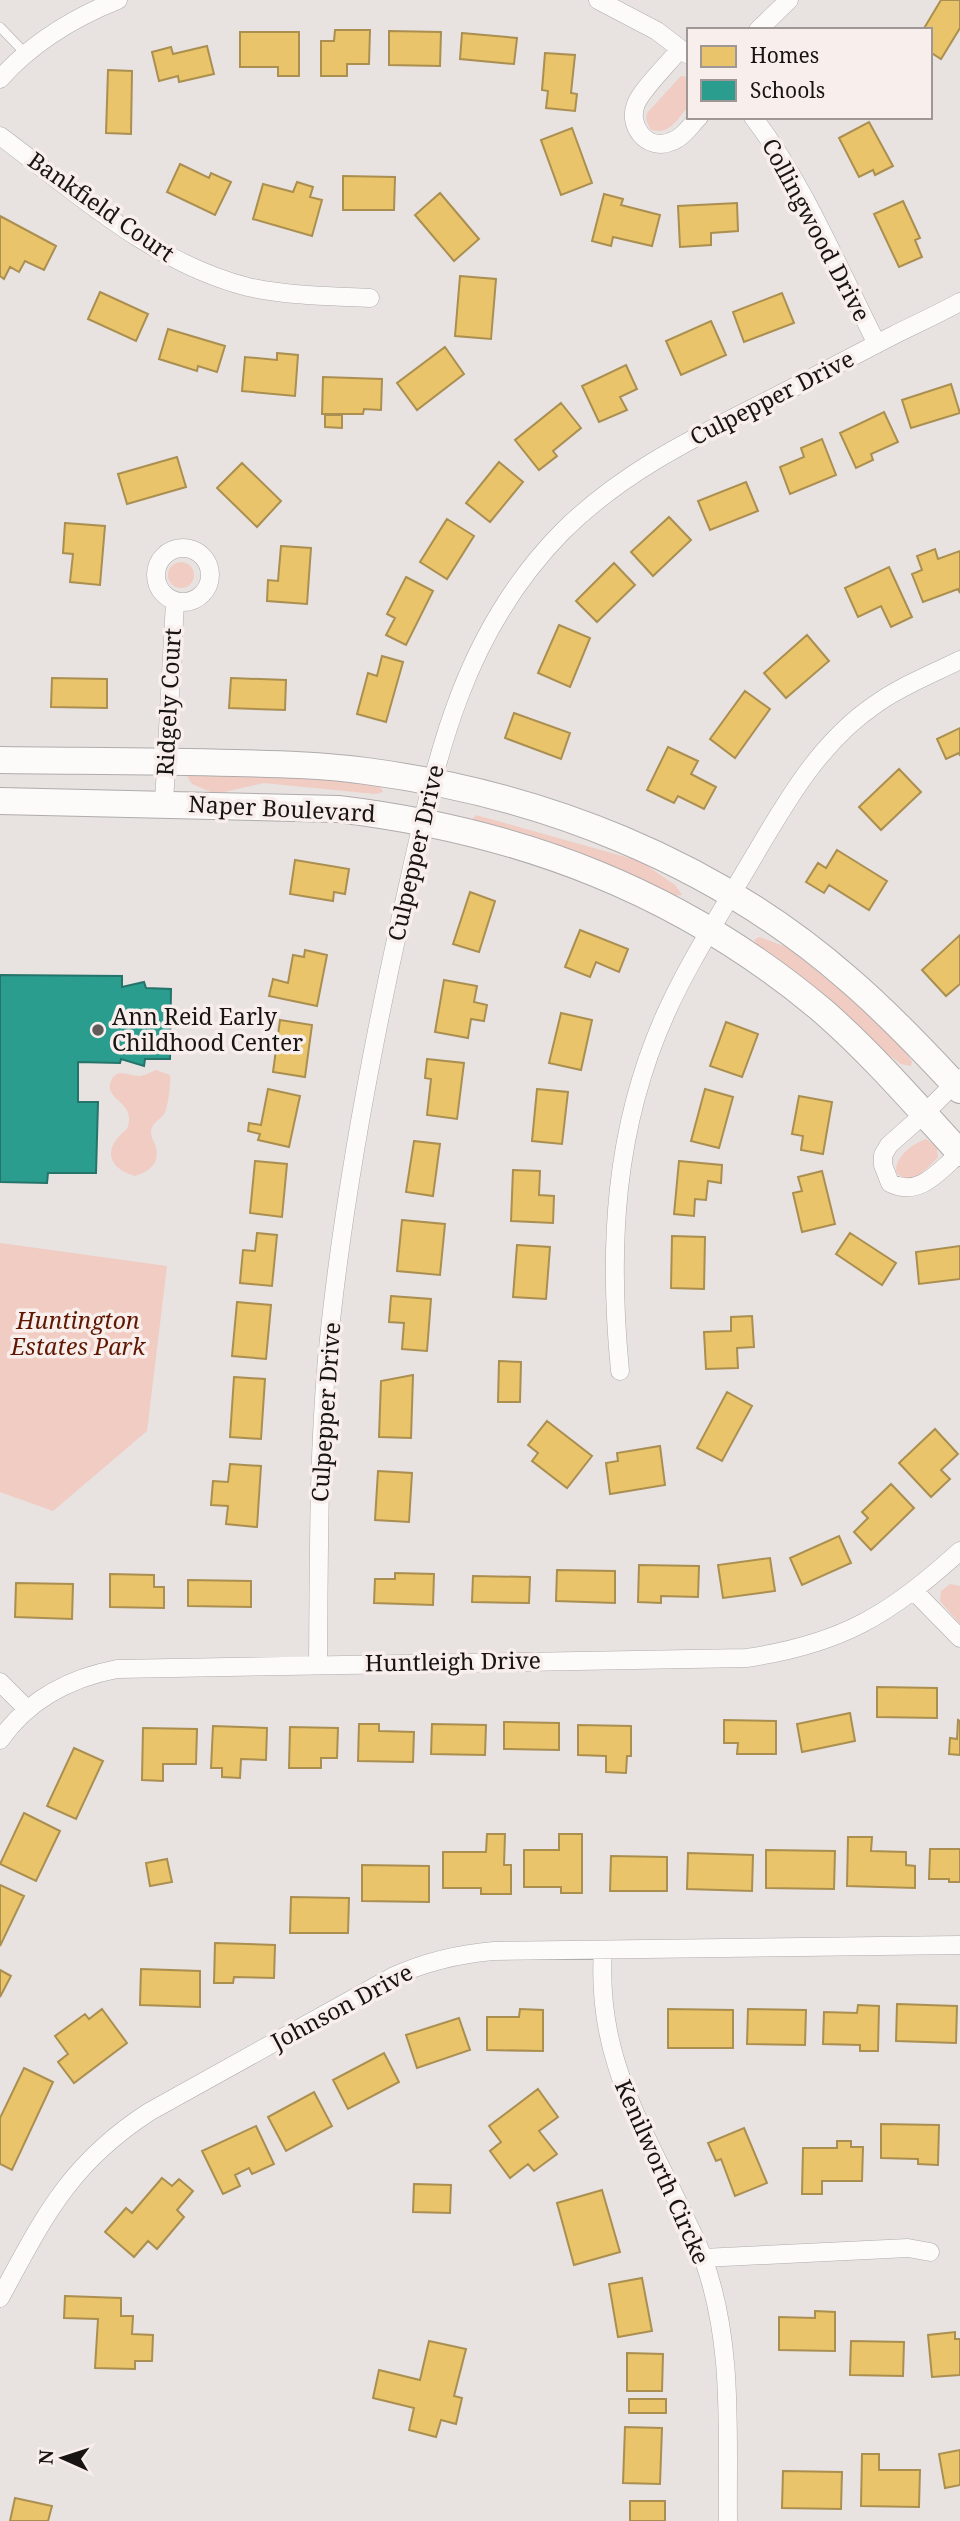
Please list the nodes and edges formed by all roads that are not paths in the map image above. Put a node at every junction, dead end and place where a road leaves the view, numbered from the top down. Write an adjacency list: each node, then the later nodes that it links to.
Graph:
1 (118, 0): 7 (street)
2 (598, 0): 6 (street)
3 (789, 0): 5 (street)
4 (0, 27): 7 (lane)
5 (760, 28)
6 (684, 52): 9 (street)
7 (25, 53): 8 (street)
8 (0, 79)
9 (697, 119)
10 (755, 119): 14 (street, Collingwood Drive)
11 (0, 136): 12 (street, Bankfield Court)
12 (370, 298)
13 (960, 302): 14 (street, Culpepper Drive)
14 (877, 344): 19 (street, Culpepper Drive)
15 (175, 602): 18 (street, Ridgely Court)
16 (960, 660): 23 (street)
17 (0, 760): 18 (main road, Naper Boulevard)
18 (166, 762): 19 (main road, Naper Boulevard); 21 (street, Ridgely Court)
19 (431, 781): 22 (street, Culpepper Drive); 23 (main road, Naper Boulevard)
20 (0, 801): 21 (main road, Naper Boulevard)
21 (164, 803): 22 (main road, Naper Boulevard)
22 (423, 822): 24 (main road, Naper Boulevard); 32 (street, Culpepper Drive)
23 (732, 895): 24 (street); 25 (main road, Naper Boulevard)
24 (711, 930): 26 (main road, Naper Boulevard); 28 (street)
25 (958, 1084): 26 (street)
26 (924, 1114): 27 (main road, Naper Boulevard); 27 (street)
27 (960, 1153)
28 (620, 1371)
29 (960, 1551): 30 (street, Huntleigh Drive)
30 (914, 1591): 31 (street); 32 (street, Huntleigh Drive)
31 (960, 1638)
32 (318, 1664): 34 (street, Huntleigh Drive)
33 (0, 1682): 34 (street)
34 (27, 1709): 35 (street, Huntleigh Drive)
35 (0, 1740)
36 (960, 1945): 37 (street, Johnson Drive)
37 (603, 1950): 39 (street, Kenilworth Circke); 40 (street, Johnson Drive)
38 (930, 2252): 39 (street)
39 (704, 2258): 41 (street, Kenilworth Circke)
40 (0, 2298)
41 (728, 2521)

